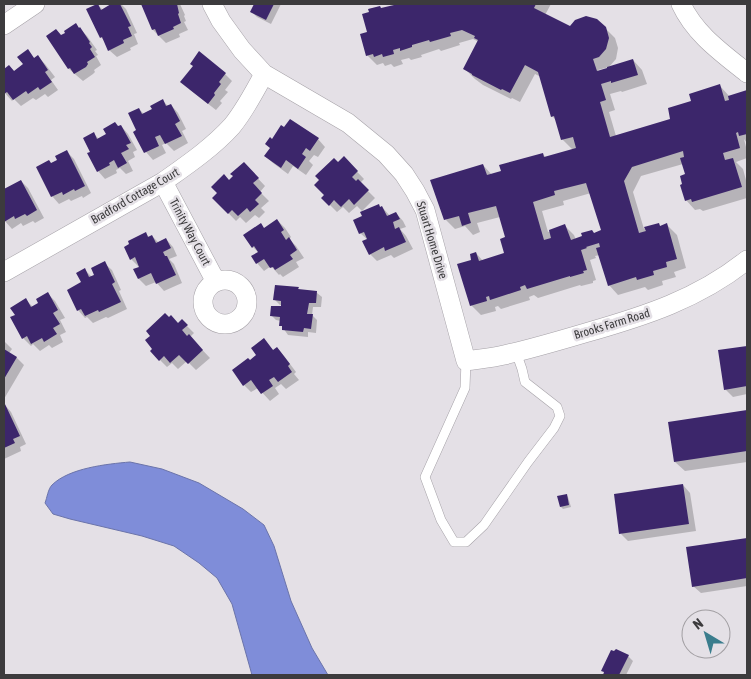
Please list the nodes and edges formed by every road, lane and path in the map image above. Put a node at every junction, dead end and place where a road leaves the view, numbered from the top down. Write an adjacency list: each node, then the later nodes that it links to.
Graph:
1 (35, 4): 4 (street)
2 (212, 4): 6 (street, Stuart Home Drive)
3 (681, 4): 5 (street)
4 (4, 25)
5 (747, 73)
6 (264, 74): 7 (street, Bradford Cottage Court); 12 (street, Stuart Home Drive)
7 (163, 182): 9 (street, Bradford Cottage Court); 10 (street, Trinity Way Court)
8 (747, 260): 11 (street, Brooks Farm Road)
9 (4, 272)
10 (216, 282)
11 (516, 352): 12 (street, Brooks Farm Road); 12 (lane)
12 (466, 361)

